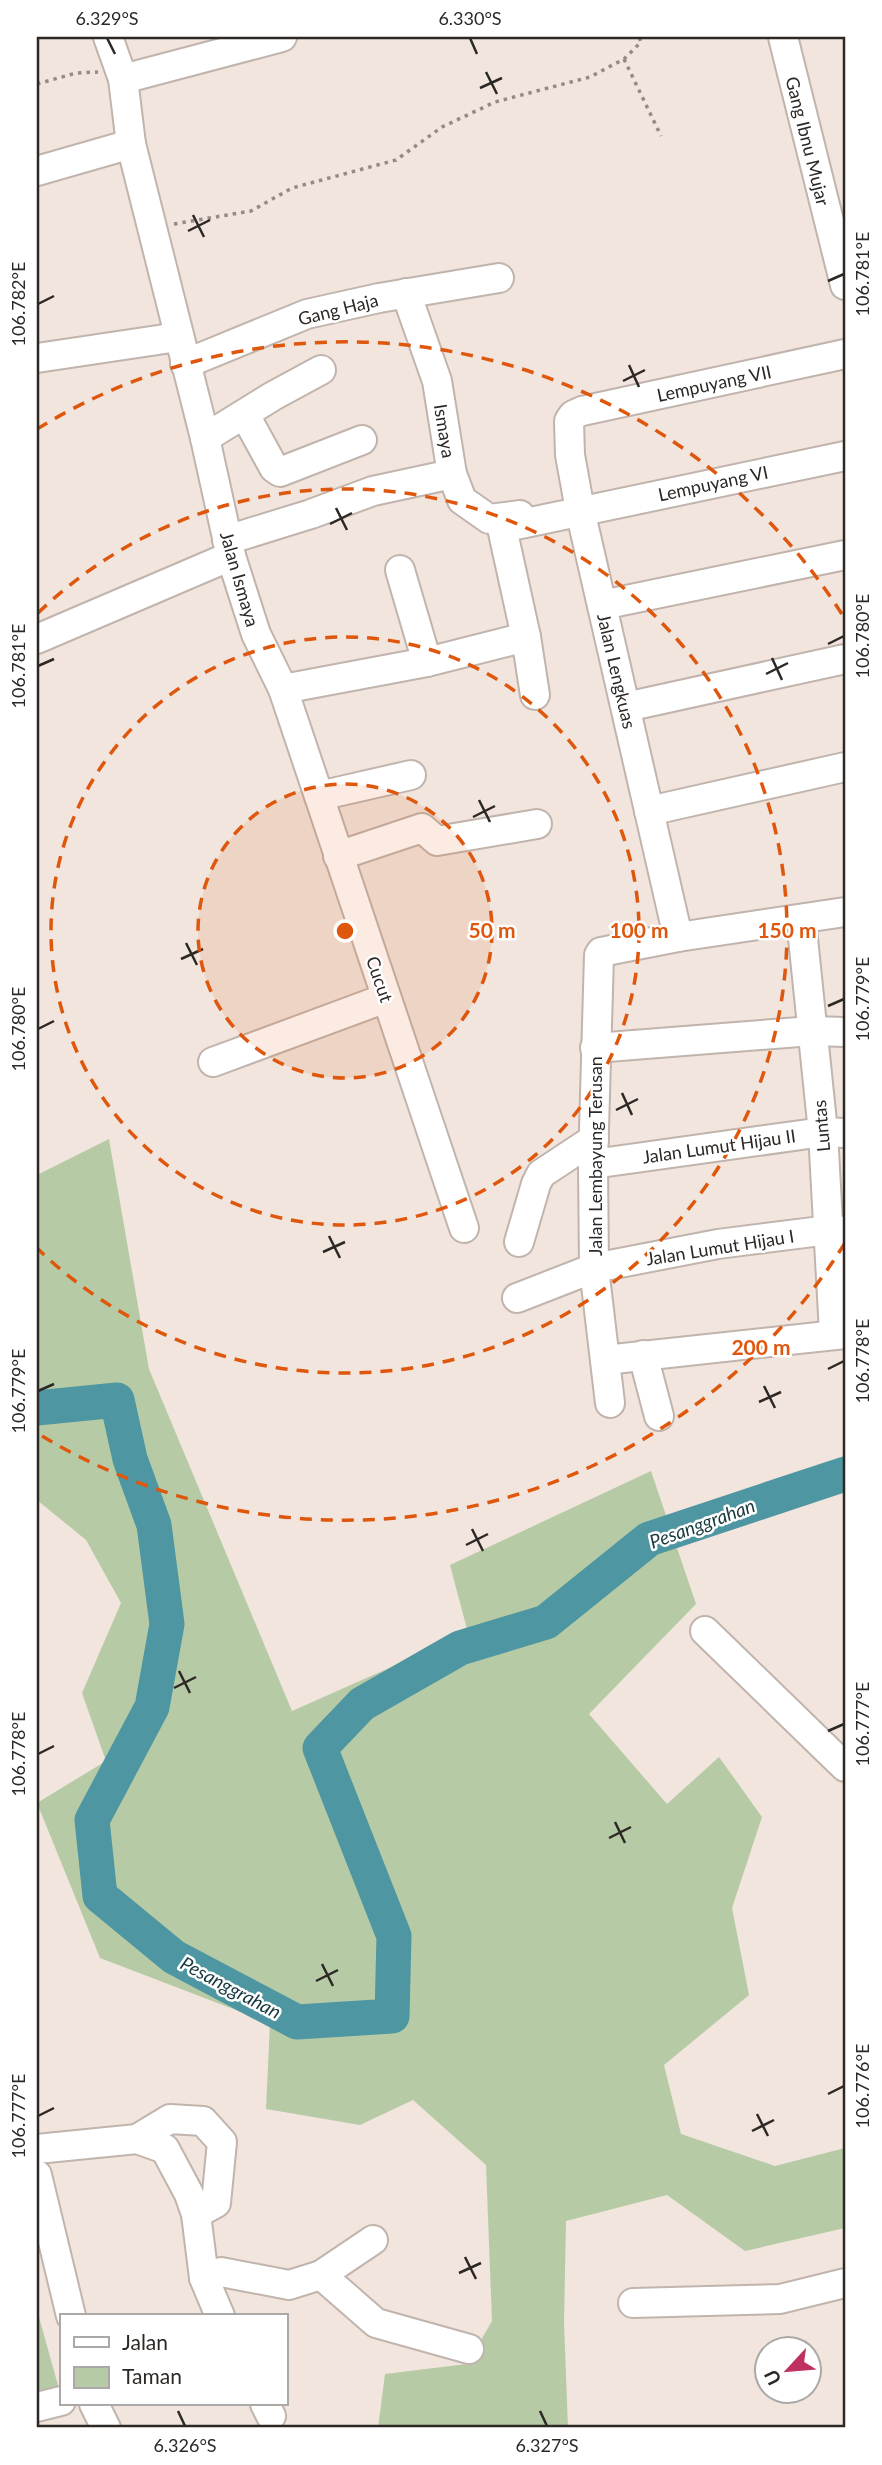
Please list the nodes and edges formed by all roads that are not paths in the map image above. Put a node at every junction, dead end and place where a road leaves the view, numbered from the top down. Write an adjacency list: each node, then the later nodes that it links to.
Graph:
1 (108, 37): 4 (street, Jalan Ismaya)
2 (282, 37): 4 (street)
3 (783, 37): 8 (street, Gang Ibnu Mujar)
4 (133, 77): 5 (street, Jalan Ismaya)
5 (131, 144): 6 (street); 10 (street, Jalan Ismaya)
6 (37, 171)
7 (499, 278): 9 (street, Gang Haja)
8 (845, 285)
9 (406, 293): 10 (street, Gang Haja); 19 (street, Ismaya)
10 (181, 350): 12 (street, Gang Haja); 16 (street, Jalan Ismaya)
11 (845, 354): 14 (street, Lempuyang VII)
12 (37, 358)
13 (321, 370): 15 (street)
14 (582, 411): 20 (street, Jalan Lengkuas)
15 (245, 415): 16 (street); 17 (street)
16 (205, 438): 22 (street, Jalan Ismaya)
17 (362, 440)
18 (845, 456): 20 (street, Lempuyang VI)
19 (452, 474): 21 (street, Ismaya); 22 (street)
20 (580, 510): 21 (street); 25 (street, Jalan Lengkuas)
21 (523, 523): 26 (street)
22 (229, 548): 27 (street); 30 (street, Jalan Ismaya)
23 (845, 555): 25 (street)
24 (400, 570): 29 (street)
25 (602, 605): 32 (street, Jalan Lengkuas)
26 (526, 637): 29 (street); 31 (street)
27 (37, 639)
28 (845, 659): 32 (street)
29 (427, 662): 30 (street)
30 (283, 690): 35 (street, Cucut)
31 (535, 695)
32 (626, 707): 36 (street, Jalan Lengkuas)
33 (845, 767): 36 (street)
34 (411, 775): 35 (street)
35 (319, 796): 38 (street, Cucut)
36 (649, 811): 41 (street, Jalan Lengkuas)
37 (537, 824): 38 (street)
38 (338, 856): 42 (street, Cucut)
39 (845, 912): 40 (street)
40 (801, 919): 41 (street); 43 (street, Luntas)
41 (678, 937): 45 (street, Jalan Lembayung Terusan)
42 (386, 998): 46 (street); 49 (street, Cucut)
43 (812, 1031): 44 (street); 45 (street); 47 (street, Luntas)
44 (845, 1032)
45 (595, 1048): 48 (street, Jalan Lembayung Terusan)
46 (213, 1062)
47 (834, 1133): 48 (street, Jalan Lumut Hijau II); 50 (street, Luntas)
48 (593, 1152): 51 (street); 52 (street, Jalan Lembayung Terusan)
49 (464, 1228)
50 (837, 1231): 52 (street, Jalan Lumut Hijau I); 54 (street, Luntas)
51 (519, 1242)
52 (594, 1268): 53 (street, Jalan Lumut Hijau I); 56 (street, Jalan Lembayung Terusan)
53 (517, 1297)
54 (840, 1334): 55 (street)
55 (643, 1355): 56 (street); 58 (street)
56 (605, 1360): 57 (street, Jalan Lembayung Terusan)
57 (610, 1403)
58 (659, 1416)
59 (705, 1631): 60 (street)
60 (845, 1767)
61 (137, 2139): 62 (street); 64 (street); 64 (street)
62 (37, 2149)
63 (37, 2175): 70 (street)
64 (196, 2214): 67 (street)
65 (373, 2240): 66 (street)
66 (321, 2275): 67 (street); 72 (street)
67 (204, 2278): 71 (street)
68 (845, 2283): 69 (street)
69 (633, 2304)
70 (71, 2314)
71 (219, 2314)
72 (468, 2349)
73 (60, 2400): 75 (street)
74 (95, 2406): 76 (street)
75 (37, 2407)
76 (106, 2428)

